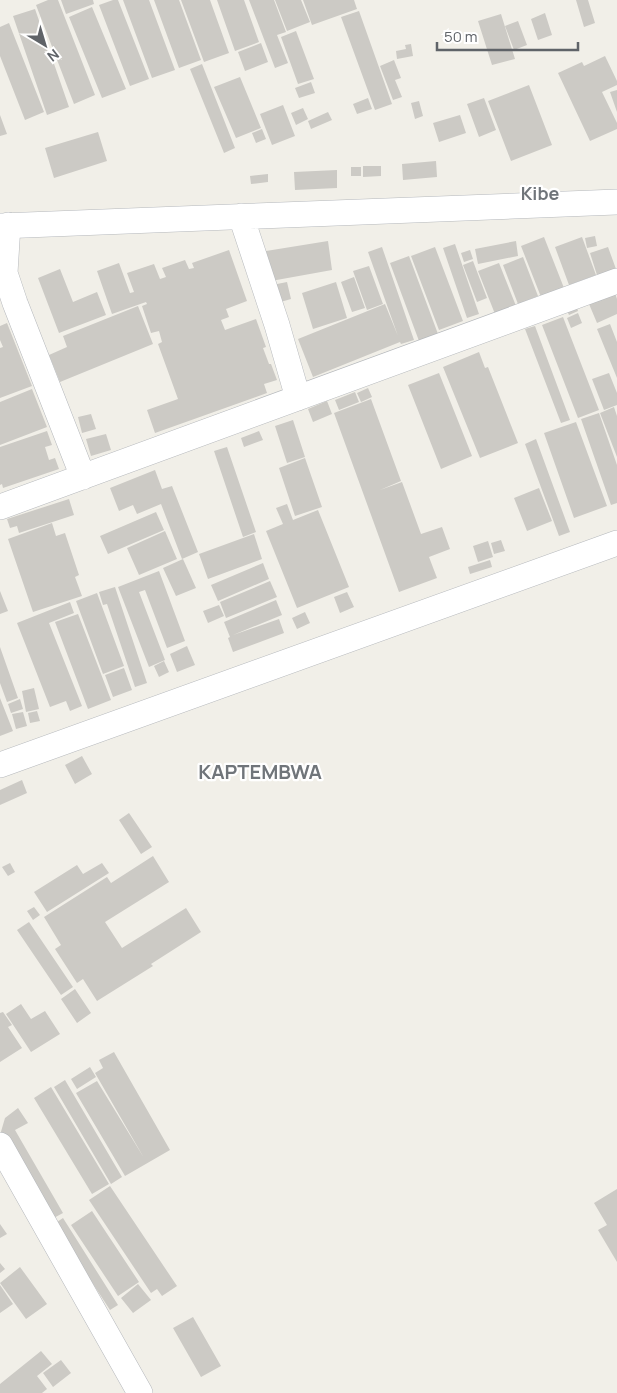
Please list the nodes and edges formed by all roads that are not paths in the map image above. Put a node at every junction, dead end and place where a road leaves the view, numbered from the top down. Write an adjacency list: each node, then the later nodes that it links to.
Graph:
1 (617, 202): 2 (street)
2 (241, 216): 3 (street); 5 (street)
3 (4, 226): 6 (street)
4 (617, 281): 5 (street)
5 (298, 398): 6 (street)
6 (83, 477): 7 (street)
7 (0, 507)
8 (617, 543): 9 (street)
9 (0, 765)
10 (0, 1145): 11 (street)
11 (140, 1393)

